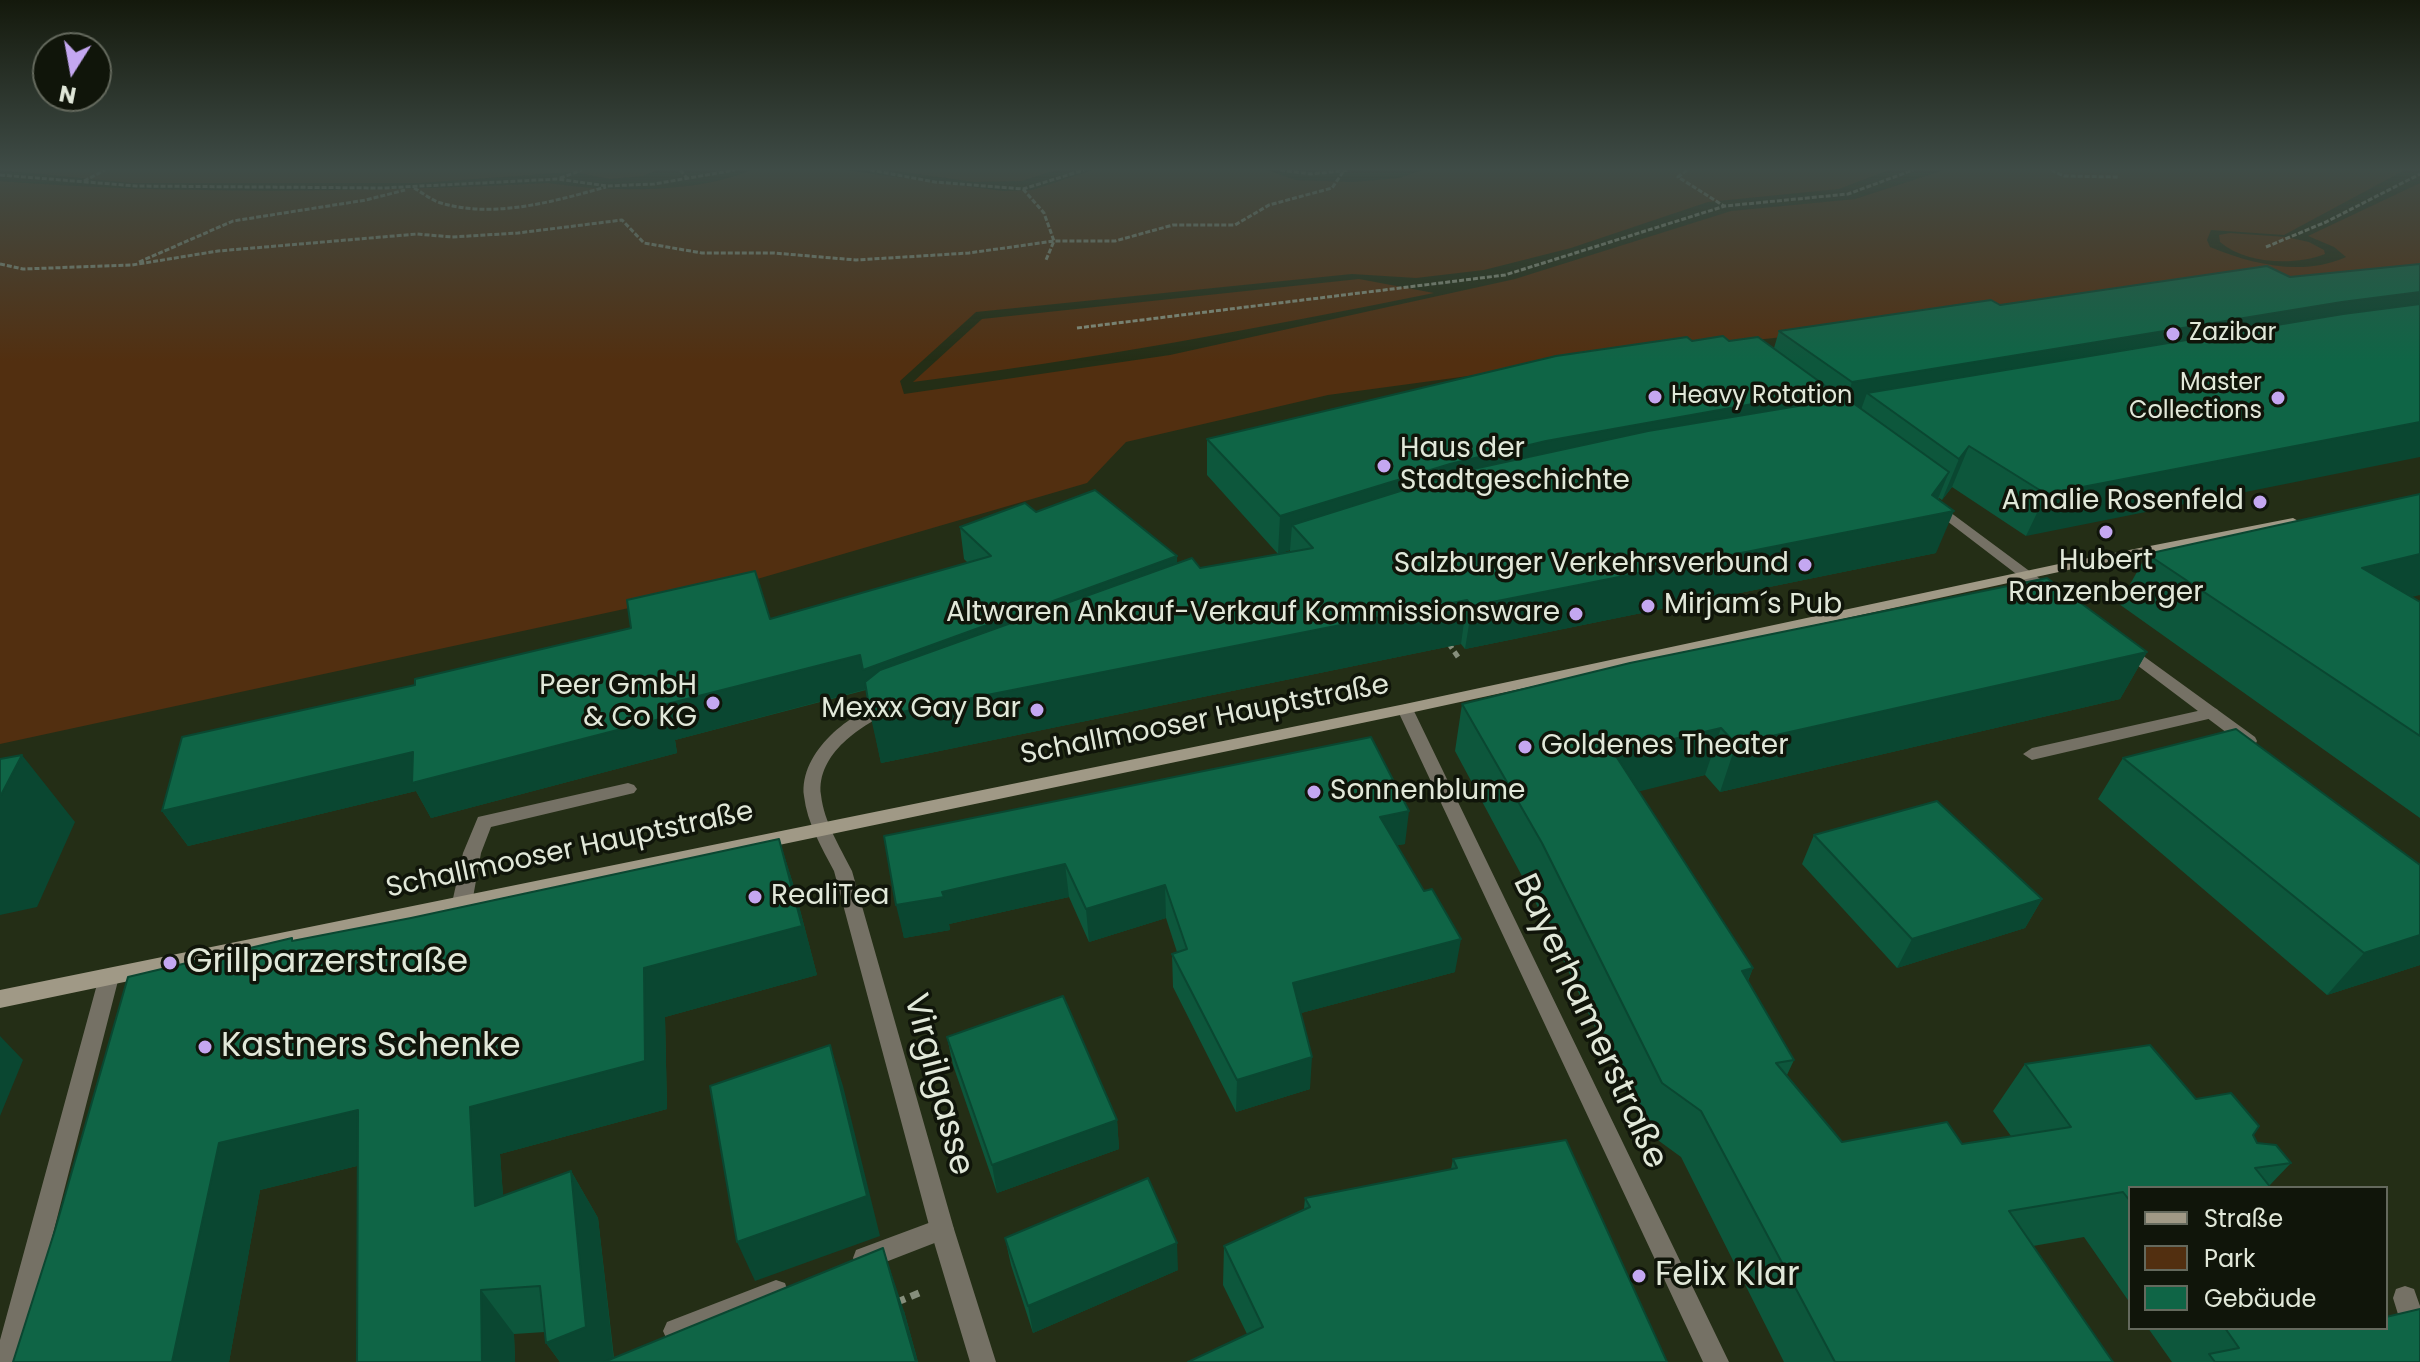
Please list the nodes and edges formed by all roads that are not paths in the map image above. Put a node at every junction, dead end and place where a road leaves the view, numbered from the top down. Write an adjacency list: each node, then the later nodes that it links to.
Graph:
1 (1922, 496): 3 (street)
2 (2303, 520): 3 (street, Schallmooser Hauptstraße)
3 (2026, 575): 4 (street); 7 (street, Schallmooser Hauptstraße)
4 (2061, 602)
5 (2112, 639): 8 (street)
6 (897, 703): 12 (street, Virgilgasse)
7 (1405, 709): 12 (street, Schallmooser Hauptstraße); 24 (street, Bayerhamerstraße)
8 (2211, 713): 9 (street); 10 (street)
9 (2032, 754)
10 (2266, 754)
11 (628, 789): 13 (street)
12 (823, 827): 13 (street, Schallmooser Hauptstraße); 16 (street, Virgilgasse)
13 (462, 903): 14 (street, Schallmooser Hauptstraße)
14 (109, 977): 15 (street, Schallmooser Hauptstraße); 22 (street)
15 (0, 999)
16 (942, 1229): 17 (street); 23 (street, Virgilgasse)
17 (847, 1265)
18 (805, 1281): 20 (street)
19 (2405, 1298): 21 (street)
20 (676, 1331)
21 (2418, 1341)
22 (7, 1362)
23 (983, 1362)
24 (1716, 1362)

